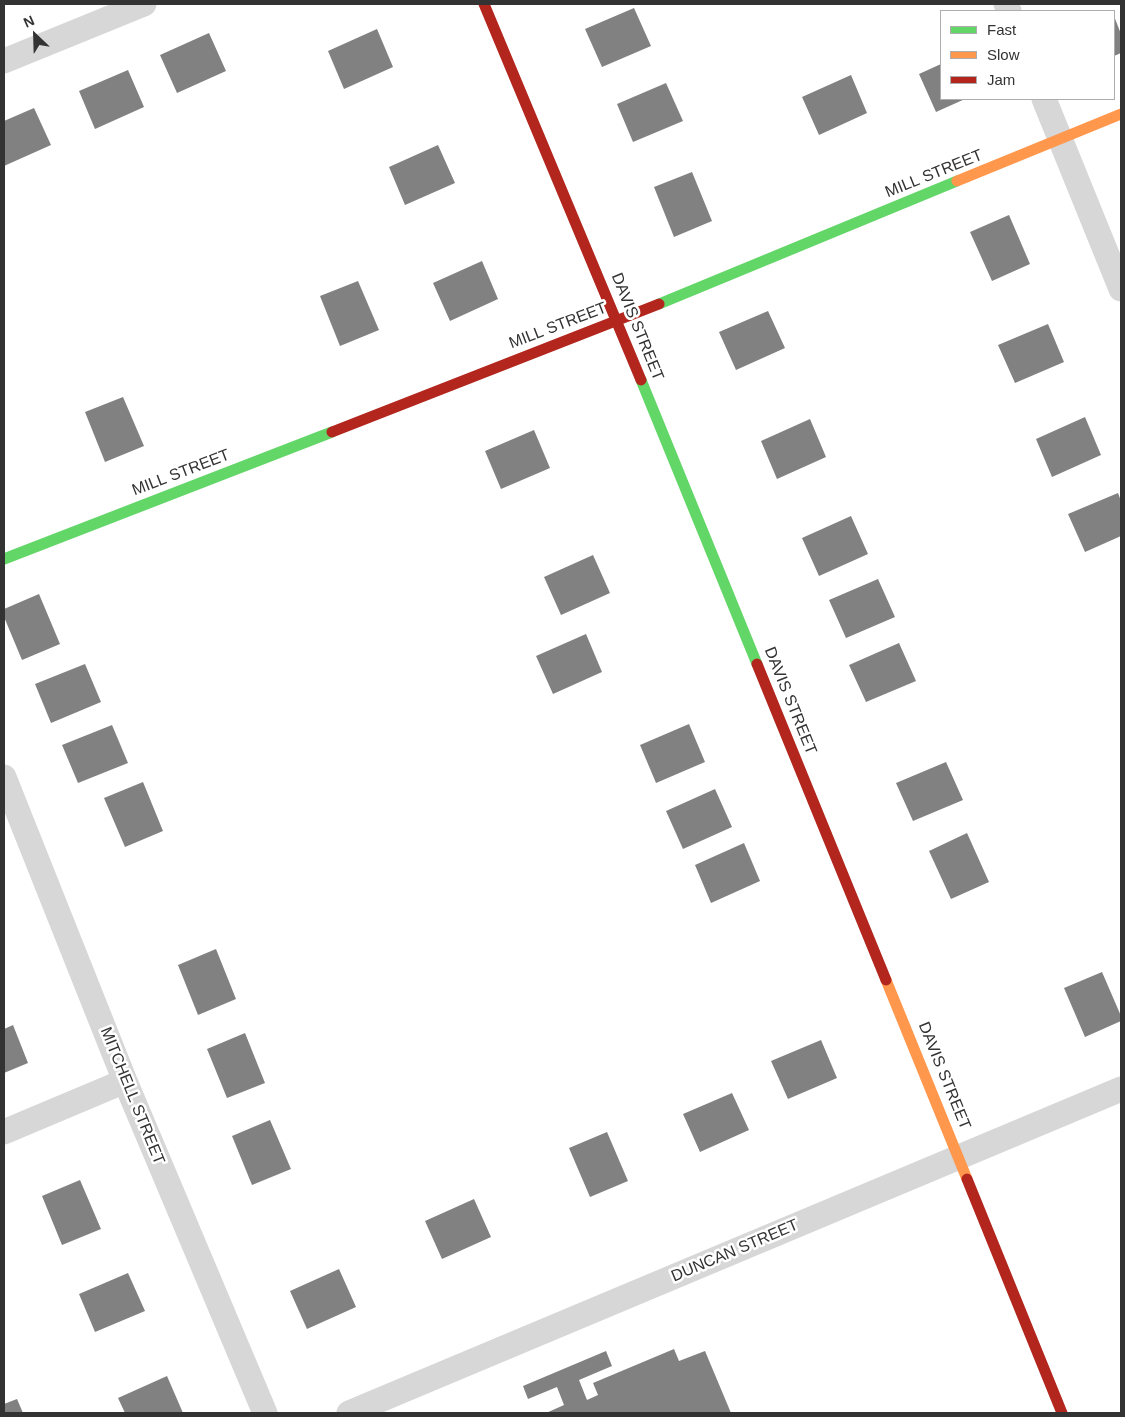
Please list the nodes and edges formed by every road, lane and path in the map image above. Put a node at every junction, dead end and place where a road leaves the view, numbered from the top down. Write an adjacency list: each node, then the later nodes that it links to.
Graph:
1 (144, 4): 3 (street)
2 (484, 4): 8 (street, DAVIS STREET)
3 (4, 61)
4 (1044, 100): 6 (street)
5 (1121, 114): 6 (street, MILL STREET)
6 (1060, 140): 7 (street); 8 (street, MILL STREET)
7 (1121, 289)
8 (617, 321): 9 (street, MILL STREET); 14 (street, DAVIS STREET)
9 (4, 559)
10 (4, 777): 11 (street, MITCHELL STREET)
11 (125, 1081): 13 (street); 15 (street, MITCHELL STREET)
12 (1121, 1088): 14 (street, DUNCAN STREET)
13 (4, 1132)
14 (959, 1156): 16 (street, DUNCAN STREET); 17 (street, DAVIS STREET)
15 (265, 1413)
16 (349, 1413)
17 (1062, 1413)

